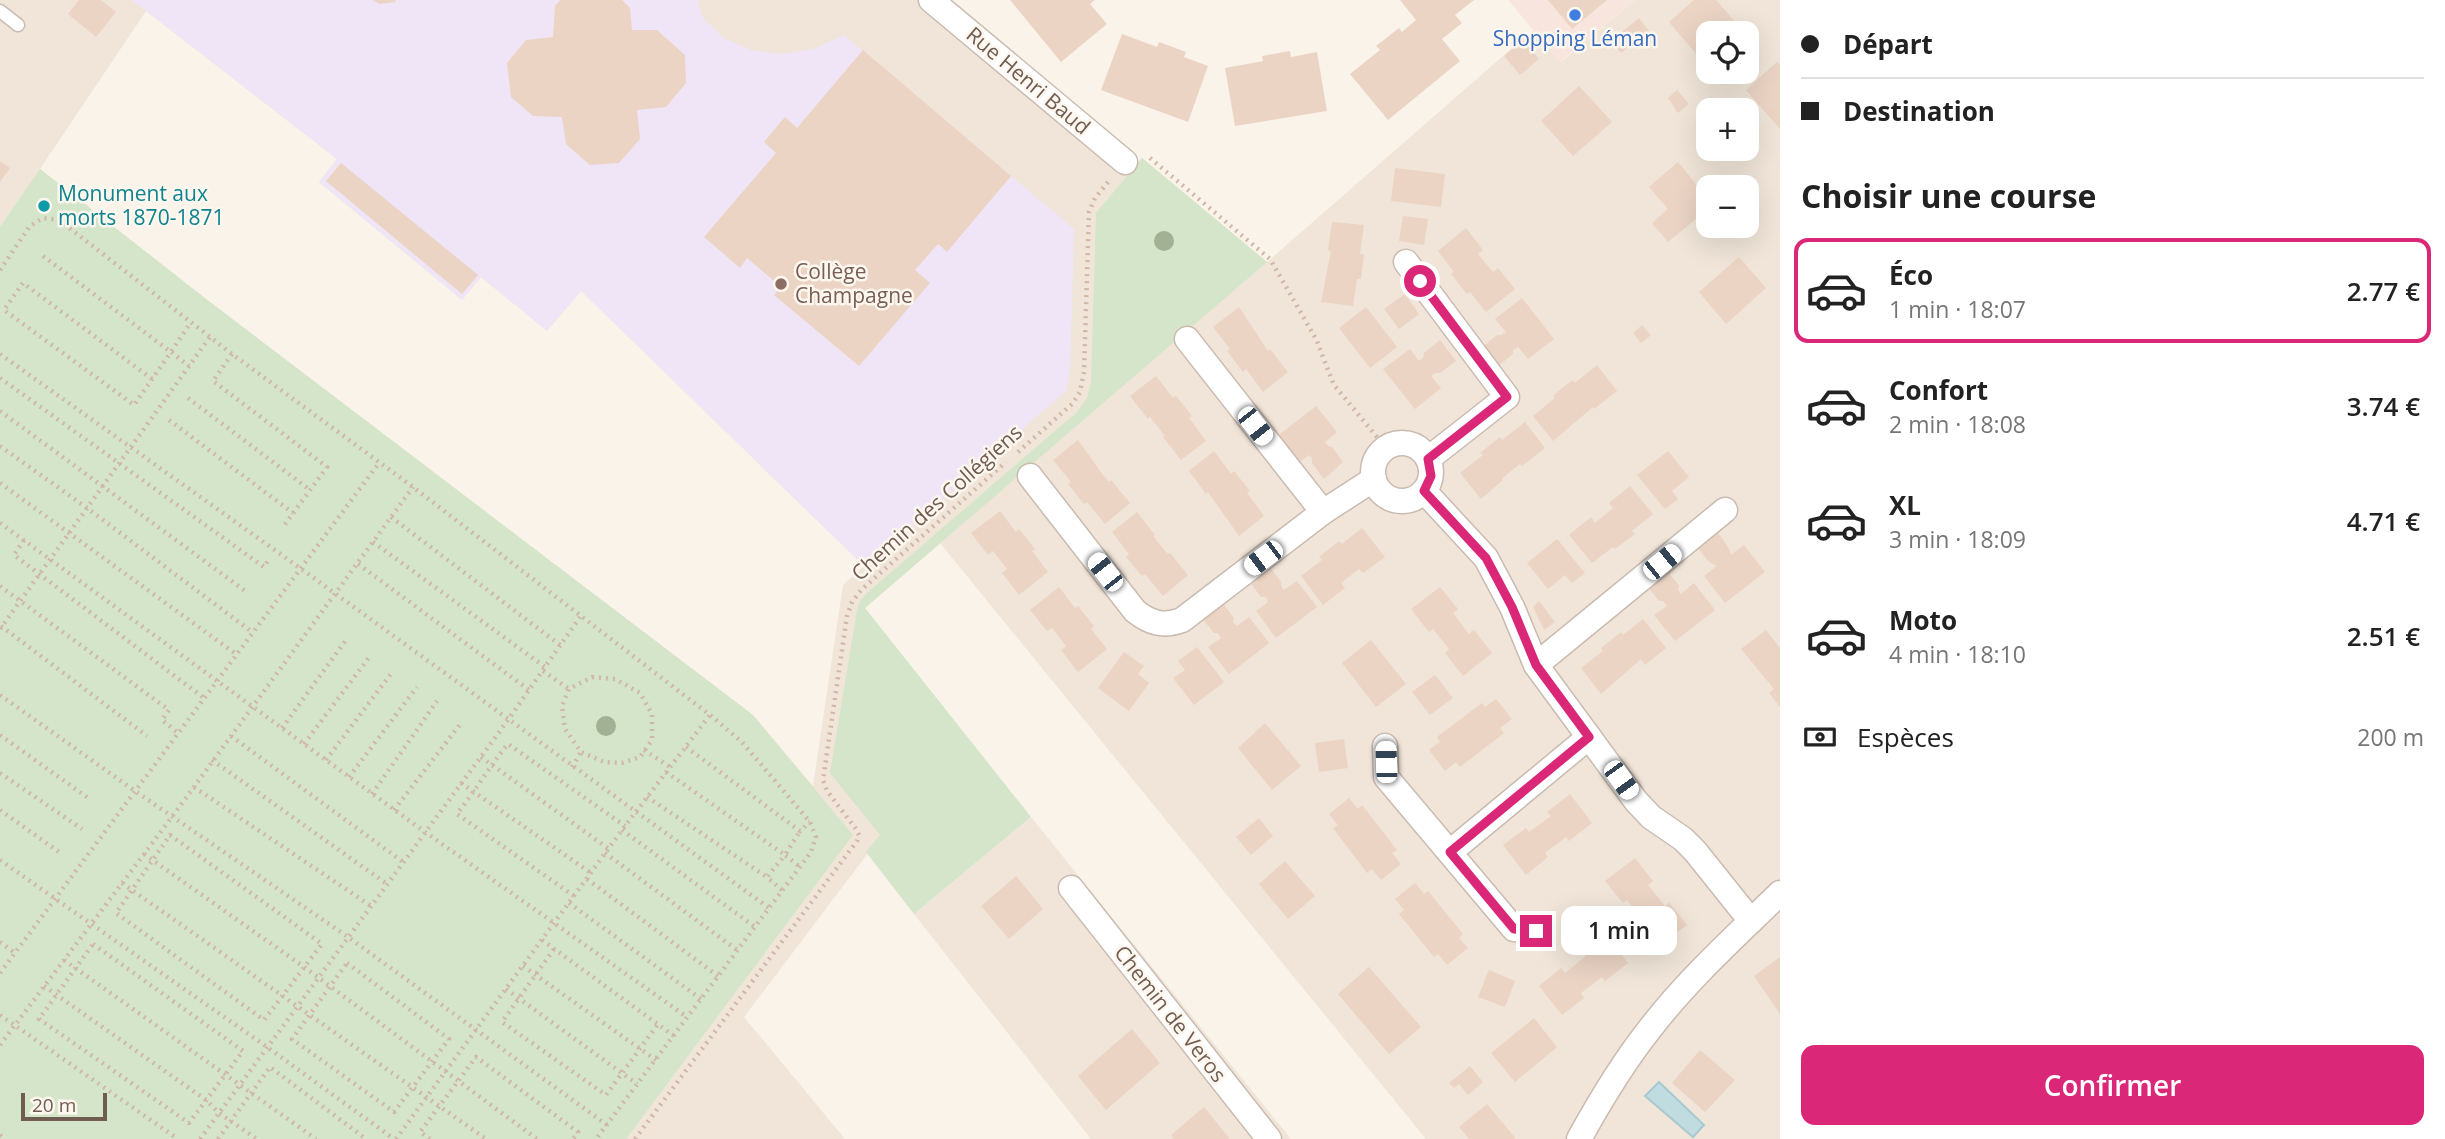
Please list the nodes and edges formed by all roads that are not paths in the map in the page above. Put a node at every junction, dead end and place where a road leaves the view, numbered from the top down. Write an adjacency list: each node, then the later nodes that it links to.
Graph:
1 (931, 0): 4 (street, Rue Henri Baud)
2 (0, 11): 3 (lane)
3 (18, 25)
4 (1125, 162)
5 (1406, 262): 7 (street)
6 (1187, 340): 12 (street)
7 (1428, 459): 9 (street); 10 (street)
8 (1030, 476): 12 (street)
9 (1374, 480): 10 (street); 12 (street)
10 (1424, 491): 13 (street)
11 (1725, 510): 13 (street)
12 (1323, 512)
13 (1536, 665): 14 (street)
14 (1589, 737): 16 (street); 19 (street)
15 (1385, 746): 16 (street)
16 (1450, 852): 20 (street)
17 (1071, 888): 21 (street, Chemin de Veros)
18 (1780, 893): 19 (street)
19 (1751, 922): 22 (street)
20 (1536, 931)
21 (1269, 1139)
22 (1579, 1139)

